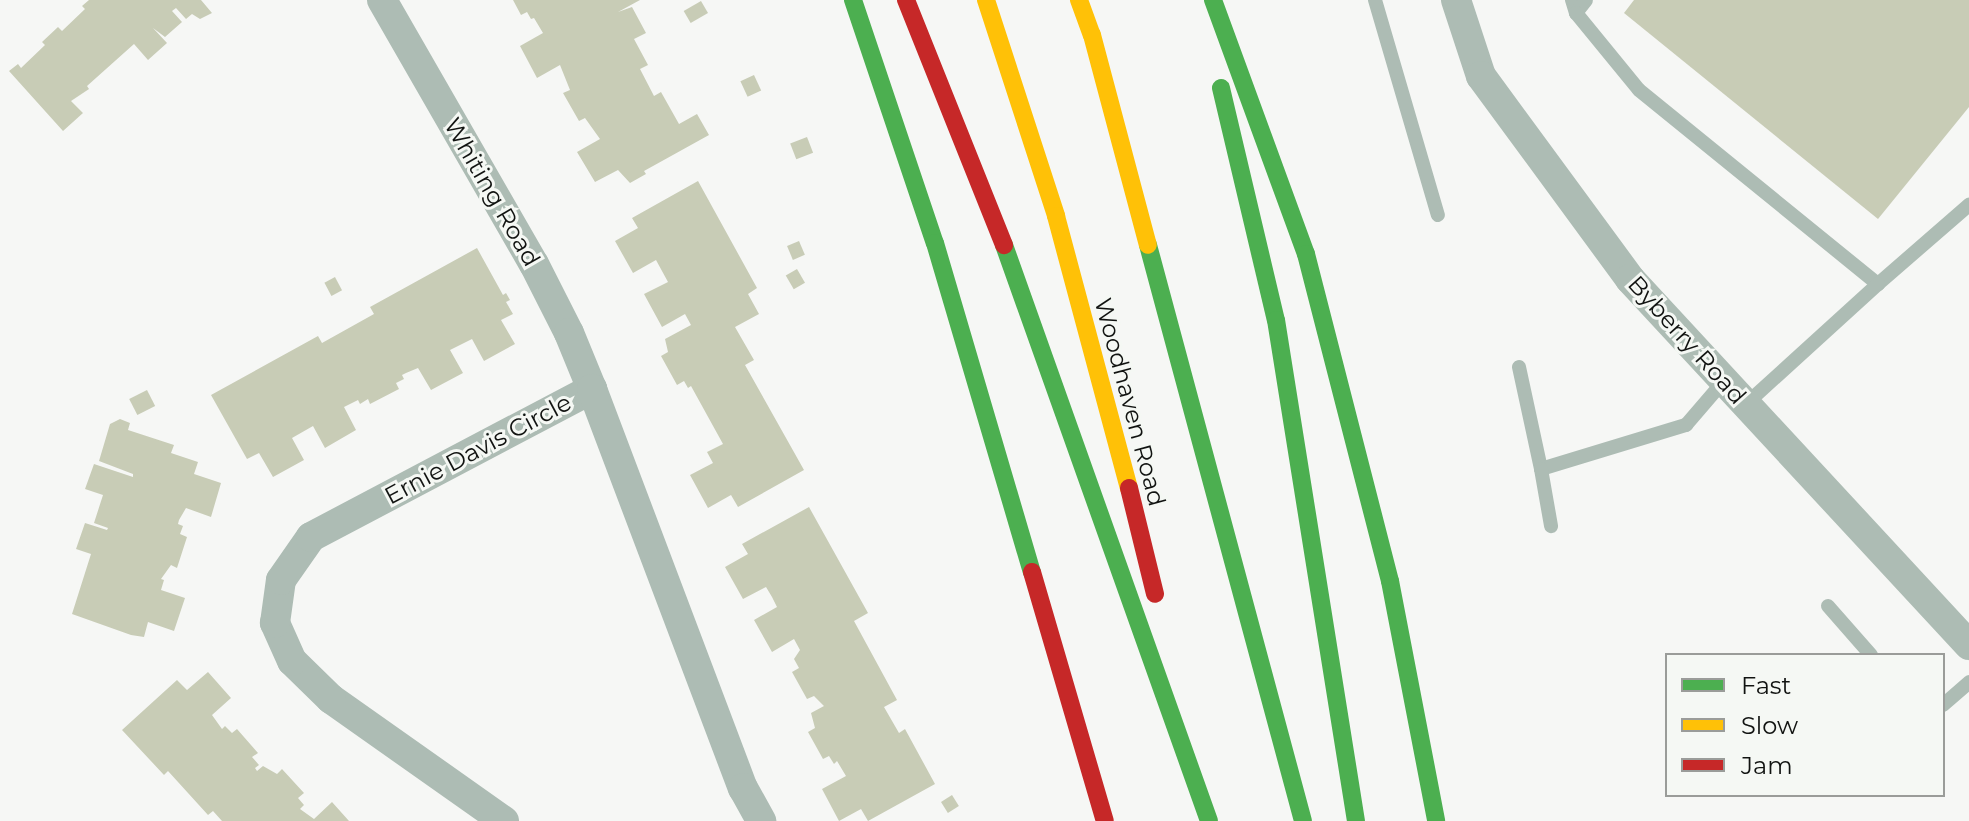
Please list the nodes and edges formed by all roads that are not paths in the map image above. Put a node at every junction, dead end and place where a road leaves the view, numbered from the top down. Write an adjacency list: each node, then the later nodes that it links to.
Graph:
1 (382, 0): 17 (street, Whiting Road)
2 (853, 0): 30 (highway)
3 (906, 0): 31 (highway)
4 (986, 0): 22 (highway, Woodhaven Road)
5 (1079, 0): 32 (highway)
6 (1200, 0): 33 (highway)
7 (1213, 0): 34 (highway)
8 (1375, 0): 13 (lane)
9 (1456, 0): 16 (street, Byberry Road)
10 (1586, 0): 11 (lane)
11 (1574, 6): 14 (lane)
12 (1969, 205): 14 (lane)
13 (1438, 215)
14 (1878, 284): 18 (lane)
15 (1519, 367): 19 (lane)
16 (1723, 382): 18 (street, Byberry Road); 19 (lane)
17 (592, 389): 28 (street, Ernie Davis Circle); 29 (street, Ernie Davis Circle)
18 (1745, 405): 23 (street, Byberry Road)
19 (1541, 469): 20 (lane)
20 (1551, 526)
21 (1828, 606): 25 (lane)
22 (1158, 607)
23 (1969, 645)
24 (1170, 653): 31 (highway)
25 (1869, 653)
26 (1969, 682): 27 (lane)
27 (1945, 703)
28 (504, 821)
29 (761, 821)
30 (1105, 821)
31 (1210, 821)
32 (1303, 821)
33 (1356, 821)
34 (1436, 821)

